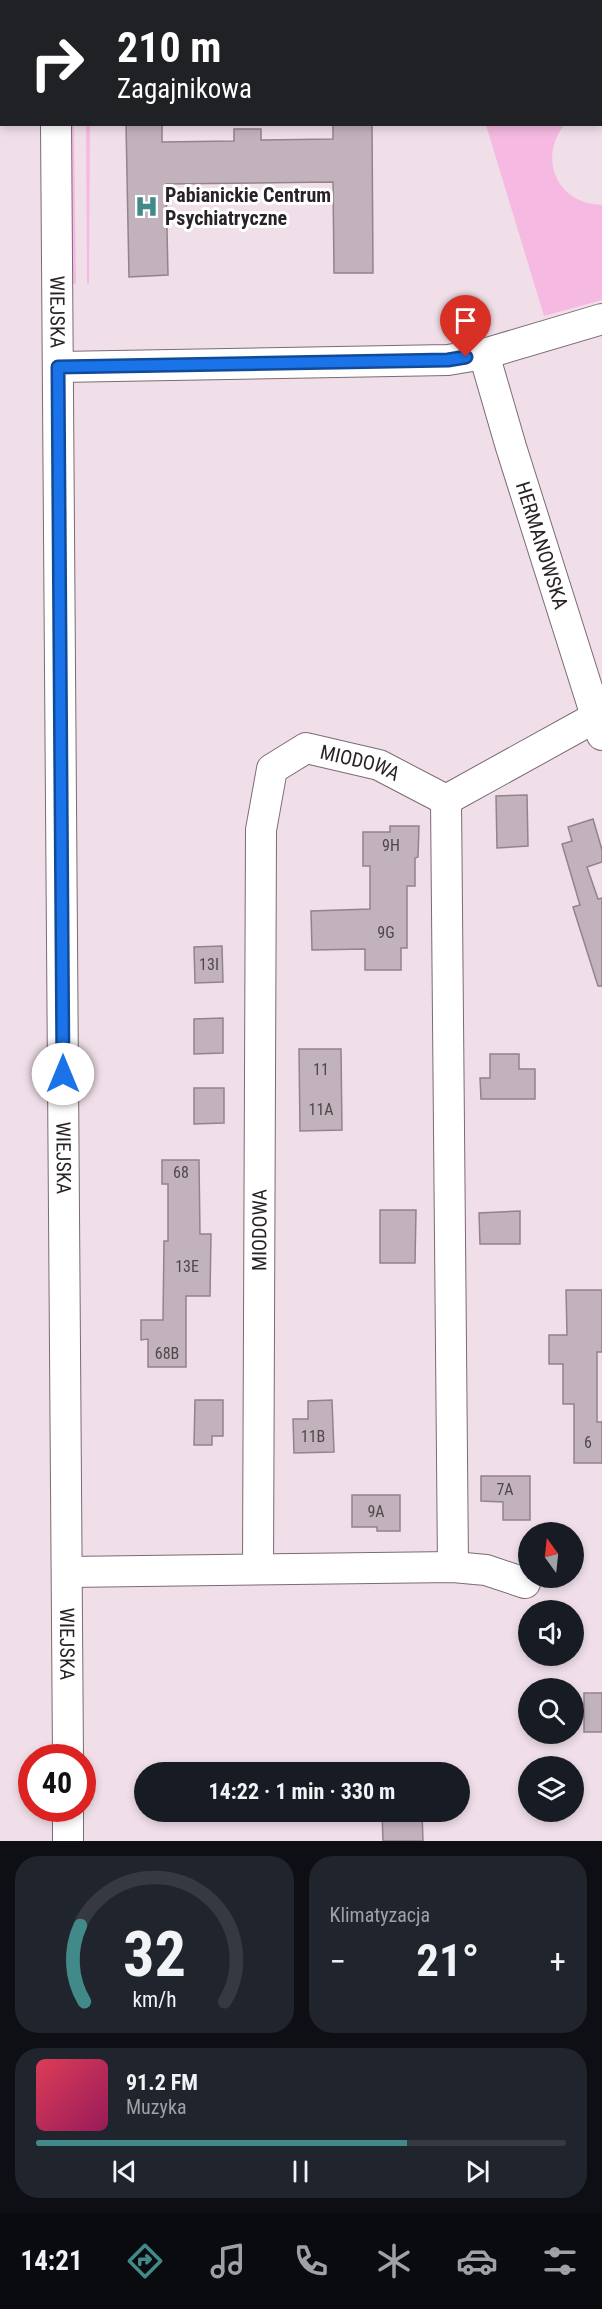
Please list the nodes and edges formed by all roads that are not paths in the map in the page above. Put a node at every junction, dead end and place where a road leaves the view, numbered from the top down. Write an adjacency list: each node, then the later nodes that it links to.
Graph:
1 (57, 126): 4 (street, WIEJSKA)
2 (602, 319): 3 (street)
3 (484, 354): 4 (street); 5 (street, HERMANOWSKA)
4 (58, 367): 9 (street, WIEJSKA)
5 (599, 726): 6 (street)
6 (446, 800): 7 (street); 8 (street, MIODOWA)
7 (453, 1566): 8 (street); 10 (street)
8 (258, 1569): 9 (street)
9 (67, 1572): 11 (street, WIEJSKA)
10 (518, 1580)
11 (68, 1744)
12 (68, 1822): 13 (street)
13 (68, 1841)

